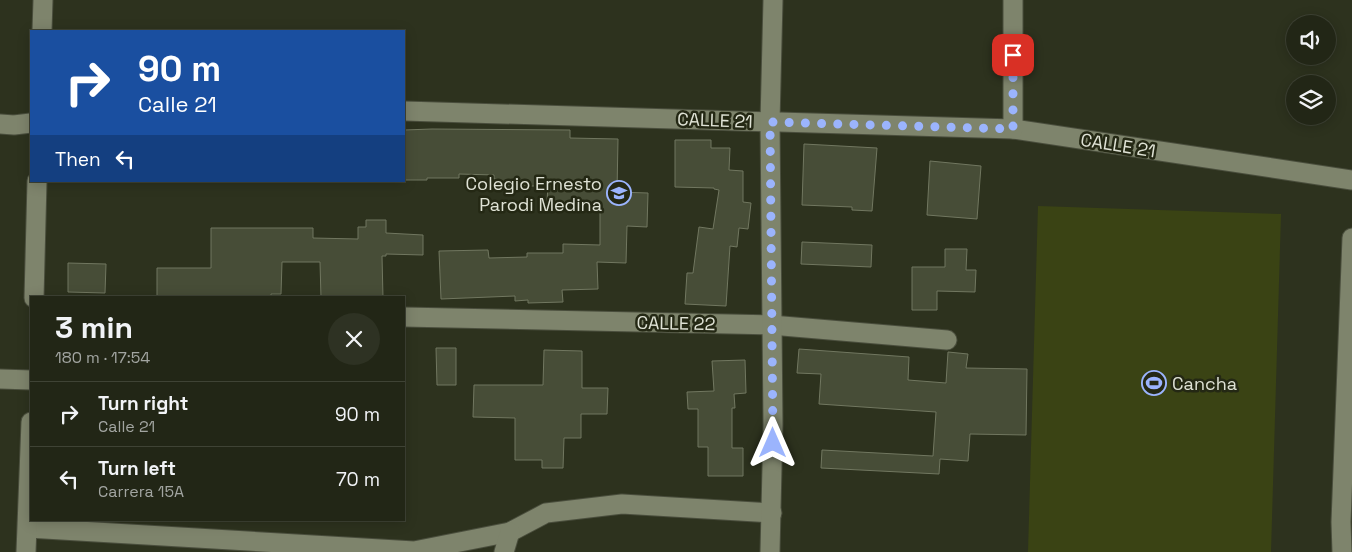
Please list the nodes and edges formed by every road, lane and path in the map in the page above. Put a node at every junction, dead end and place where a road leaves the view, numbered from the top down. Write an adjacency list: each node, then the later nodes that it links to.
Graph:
1 (43, 0): 4 (street)
2 (773, 0): 6 (street)
3 (1013, 0): 9 (street)
4 (42, 30)
5 (405, 110): 6 (street, CALLE 21)
6 (770, 122): 9 (street, CALLE 21); 15 (street)
7 (30, 123): 8 (street)
8 (0, 124)
9 (1013, 129): 10 (street, CALLE 21)
10 (1352, 180)
11 (36, 182): 13 (street)
12 (1352, 238): 21 (street)
13 (34, 296)
14 (405, 317): 15 (street, CALLE 22)
15 (771, 325): 16 (street, CALLE 22); 20 (street)
16 (947, 340)
17 (0, 379): 18 (street)
18 (30, 380)
19 (30, 457): 22 (street)
20 (772, 513): 23 (street); 26 (street)
21 (1347, 522): 27 (street)
22 (28, 528): 23 (street); 24 (street)
23 (510, 532): 25 (street)
24 (26, 552)
25 (504, 552)
26 (770, 552)
27 (1342, 552)

